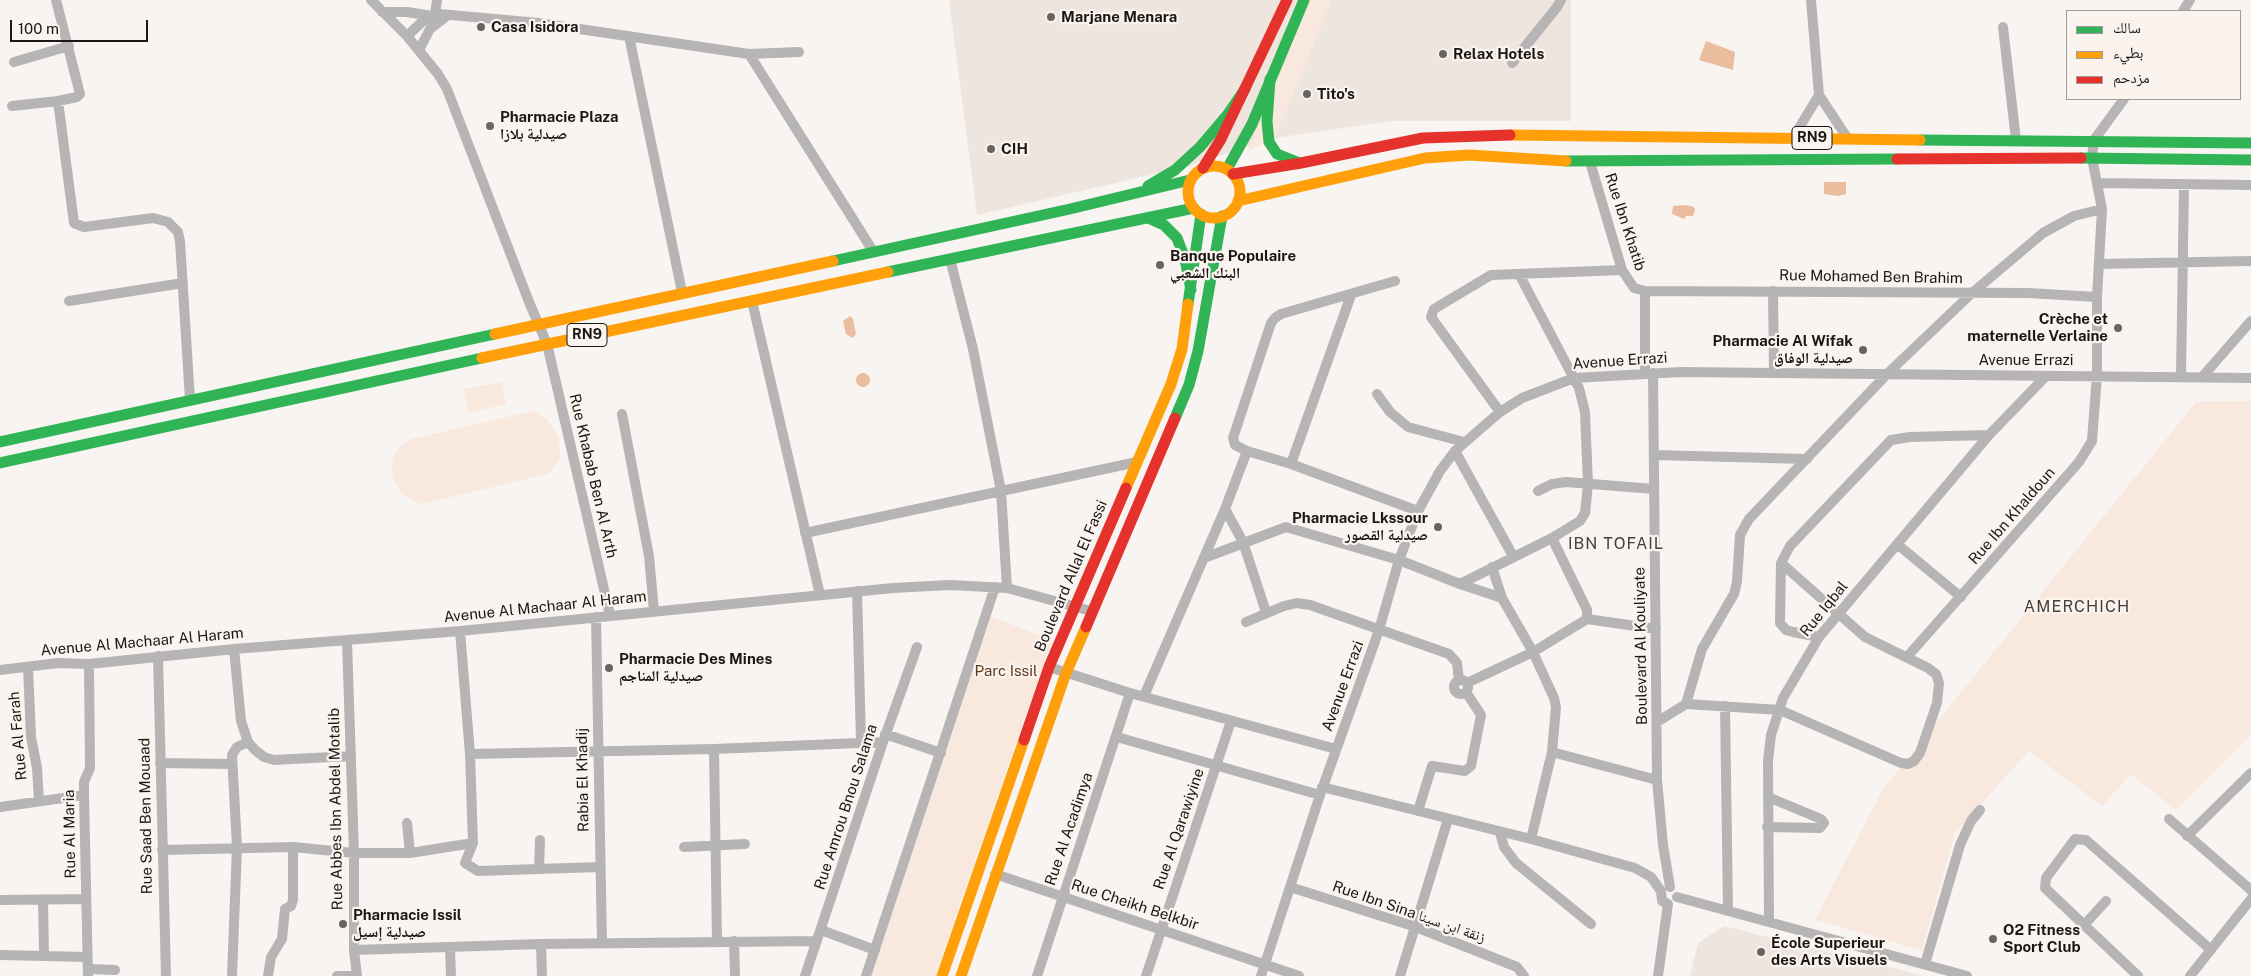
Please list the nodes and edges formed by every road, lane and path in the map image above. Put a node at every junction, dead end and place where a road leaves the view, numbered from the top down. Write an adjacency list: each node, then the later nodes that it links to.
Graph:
1 (56, 0): 14 (street)
2 (370, 0): 8 (street, Rue Khabab Ben Al Arth)
3 (437, 0): 10 (street)
4 (1287, 0): 21 (main road)
5 (1304, 0): 20 (main road)
6 (1811, 0): 22 (street)
7 (1558, 2): 19 (street)
8 (382, 12): 10 (street); 12 (street, Rue Khabab Ben Al Arth)
9 (449, 15): 10 (street); 13 (street); 15 (street)
10 (433, 16): 12 (street)
11 (2003, 28): 28 (street)
12 (407, 36): 15 (street, Rue Khabab Ben Al Arth)
13 (629, 36): 17 (street); 59 (street)
14 (69, 46): 18 (street); 24 (street)
15 (419, 50): 66 (street, Rue Khabab Ben Al Arth)
16 (799, 52): 17 (street)
17 (749, 54): 47 (street)
18 (14, 62)
19 (1512, 63)
20 (1270, 80): 34 (main road); 36 (main road)
21 (1245, 89): 35 (main road); 41 (main road)
22 (1818, 94): 26 (street); 27 (street)
23 (2123, 100): 29 (street)
24 (58, 101): 25 (street); 55 (street)
25 (12, 106)
26 (1793, 138): 27 (main road, RN9); 34 (main road, RN9)
27 (1848, 139): 28 (main road, RN9)
28 (2016, 140): 29 (main road, RN9)
29 (2094, 140): 30 (main road, RN9); 31 (street, Rue Ibn Khaldoun)
30 (2251, 143)
31 (2092, 158): 32 (main road, RN9); 33 (main road, RN9); 38 (street, Rue Ibn Khaldoun)
32 (2251, 160)
33 (1590, 162): 42 (main road, RN9); 52 (street, Rue Ibn Khatib)
34 (1301, 163): 36 (main road, RN9)
35 (1203, 168): 36 (main road, RN9); 37 (main road, RN9)
36 (1230, 172): 42 (main road)
37 (1190, 180): 41 (main road, RN9); 44 (main road)
38 (2097, 183): 39 (street); 43 (street, Rue Ibn Khaldoun)
39 (2184, 185): 40 (street); 50 (street)
40 (2251, 185)
41 (1132, 194): 47 (main road, RN9)
42 (1238, 201): 45 (main road)
43 (2102, 209): 51 (street, Rue Ibn Khaldoun); 60 (street)
44 (1198, 211): 45 (main road, RN9); 46 (main road, RN9); 56 (main road, Boulevard Allal El Fassi)
45 (1222, 216): 115 (main road)
46 (1148, 218): 48 (main road, RN9); 56 (main road)
47 (873, 251): 59 (main road, RN9)
48 (950, 259): 64 (main road, RN9); 93 (street)
49 (2251, 261): 50 (street)
50 (2182, 262): 51 (street); 73 (street)
51 (2099, 264): 62 (street, Rue Ibn Khaldoun)
52 (1622, 270): 53 (street); 57 (street, Rue Ibn Khatib)
53 (1519, 274): 75 (street); 79 (street)
54 (1395, 282): 61 (street)
55 (183, 283): 63 (street); 78 (street)
56 (1191, 290): 88 (main road, Boulevard Allal El Fassi)
57 (1645, 290): 58 (street, Rue Mohamed Ben Brahim); 68 (street, Rue Ibn Khatib)
58 (1773, 291): 60 (street, Rue Mohamed Ben Brahim); 69 (street)
59 (682, 292): 66 (main road, RN9)
60 (1972, 293): 62 (street, Rue Mohamed Ben Brahim); 70 (street)
61 (1351, 295): 84 (street); 90 (street)
62 (2097, 297): 71 (street, Rue Ibn Khaldoun)
63 (69, 301)
64 (752, 301): 67 (main road, RN9); 97 (street)
65 (2251, 321): 74 (street)
66 (538, 324): 67 (street, Rue Khabab Ben Al Arth); 78 (main road, RN9)
67 (547, 344): 89 (main road, RN9); 118 (street, Rue Khabab Ben Al Arth)
68 (1649, 373): 69 (street, Avenue Errazi); 75 (street, Avenue Errazi); 86 (street, Boulevard Al Kouliyate)
69 (1774, 373): 70 (street, Avenue Errazi)
70 (1888, 373): 72 (street, Avenue Errazi); 87 (street)
71 (2097, 375): 72 (street, Avenue Errazi); 73 (street, Avenue Errazi); 111 (street, Rue Ibn Khaldoun)
72 (2046, 376): 81 (street, Rue Iqbal)
73 (2181, 376): 74 (street, Avenue Errazi)
74 (2203, 376): 76 (street, Avenue Errazi)
75 (1574, 378): 79 (street, Avenue Errazi); 91 (street)
76 (2251, 378)
77 (1377, 394): 83 (street)
78 (190, 400): 82 (main road, RN9)
79 (1500, 412): 83 (street, Avenue Errazi)
80 (622, 414): 114 (street)
81 (1989, 435): 100 (street, Rue Iqbal); 104 (street)
82 (0, 442)
83 (1464, 442): 85 (street, Avenue Errazi)
84 (1247, 451): 90 (street); 95 (street)
85 (1455, 451): 96 (street, Avenue Errazi); 101 (street)
86 (1654, 455): 87 (street); 92 (street, Boulevard Al Kouliyate)
87 (1807, 459): 140 (street)
88 (1137, 462): 93 (street); 113 (main road, Boulevard Allal El Fassi)
89 (0, 463)
90 (1291, 464): 96 (street)
91 (1588, 484): 92 (street); 94 (street); 98 (street)
92 (1654, 489): 122 (street, Boulevard Al Kouliyate)
93 (1001, 490): 97 (street); 108 (street)
94 (1538, 492)
95 (1225, 509): 99 (street); 102 (street)
96 (1418, 510): 103 (street, Avenue Errazi)
97 (805, 532): 110 (street)
98 (1552, 538): 101 (street); 120 (street)
99 (1243, 542): 102 (street); 103 (street); 116 (street)
100 (1896, 544): 111 (street); 117 (street, Rue Iqbal)
101 (1513, 556): 105 (street)
102 (1204, 558): 139 (street)
103 (1399, 560): 106 (street); 123 (street, Avenue Errazi)
104 (1781, 563): 117 (street); 125 (street)
105 (1492, 567): 106 (street); 112 (street)
106 (1460, 584): 112 (street)
107 (995, 587): 108 (street, Avenue Al Machaar Al Haram); 109 (street, Avenue Al Machaar Al Haram); 153 (street)
108 (1007, 588): 113 (street, Avenue Al Machaar Al Haram)
109 (858, 591): 110 (street, Avenue Al Machaar Al Haram); 147 (street)
110 (820, 595): 114 (street, Avenue Al Machaar Al Haram)
111 (1961, 597): 131 (street, Rue Ibn Khaldoun)
112 (1502, 598): 129 (street)
113 (1074, 606): 115 (street, Avenue Al Machaar Al Haram); 134 (main road, Boulevard Allal El Fassi)
114 (654, 611): 118 (street, Avenue Al Machaar Al Haram)
115 (1091, 611): 136 (main road)
116 (1266, 612): 121 (street); 123 (street)
117 (1837, 614): 125 (street, Rue Iqbal); 131 (street)
118 (610, 615): 119 (street, Avenue Al Machaar Al Haram)
119 (596, 617): 124 (street, Avenue Al Machaar Al Haram); 151 (street, Rabia El Khadij)
120 (1587, 619): 122 (street); 129 (street)
121 (1246, 622)
122 (1656, 629): 144 (street, Boulevard Al Kouliyate)
123 (1379, 630): 137 (street); 150 (street, Avenue Errazi)
124 (460, 631): 126 (street, Avenue Al Machaar Al Haram); 154 (street)
125 (1819, 637): 142 (street, Rue Iqbal)
126 (346, 640): 128 (street, Avenue Al Machaar Al Haram); 155 (street, Rue Abbes Ibn Abdel Motalib)
127 (917, 647): 146 (street, Rue Amrou Bnou Salama)
128 (234, 649): 130 (street, Avenue Al Machaar Al Haram); 148 (street)
129 (1533, 652): 137 (street); 152 (street)
130 (158, 656): 132 (street, Avenue Al Machaar Al Haram); 156 (street, Rue Saad Ben Mouaad)
131 (1907, 658): 142 (street)
132 (89, 664): 133 (street, Avenue Al Machaar Al Haram); 162 (street, Rue Al Maria)
133 (28, 667): 135 (street, Avenue Al Machaar Al Haram); 164 (street, Rue Al Farah)
134 (1049, 667): 136 (street); 232 (main road, Boulevard Allal El Fassi)
135 (0, 670)
136 (1066, 673): 138 (street); 187 (main road)
137 (1464, 685): 167 (street)
138 (1130, 693): 139 (street); 145 (street, Rue Al Acadimya)
139 (1144, 696): 143 (street)
140 (1686, 704): 141 (street); 144 (street)
141 (1725, 706): 142 (street); 199 (street)
142 (1780, 710): 163 (street, Rue Iqbal)
143 (1231, 721): 150 (street); 158 (street, Rue Al Qarawiyine)
144 (1657, 722): 160 (street, Boulevard Al Kouliyate)
145 (1117, 737): 158 (street); 191 (street, Rue Al Acadimya)
146 (884, 738): 147 (street); 153 (street); 205 (street, Rue Amrou Bnou Salama)
147 (860, 741): 149 (street)
148 (248, 742): 155 (street); 157 (street)
149 (714, 749): 151 (street); 178 (street)
150 (1336, 749): 161 (street, Avenue Errazi)
151 (597, 751): 154 (street); 185 (street, Rabia El Khadij)
152 (1552, 752): 160 (street); 174 (street)
153 (941, 753): 214 (street)
154 (470, 754): 176 (street)
155 (351, 756): 183 (street, Rue Abbes Ibn Abdel Motalib)
156 (160, 763): 157 (street); 182 (street, Rue Saad Ben Mouaad)
157 (232, 764): 179 (street)
158 (1217, 765): 161 (street); 204 (street, Rue Al Qarawiyine)
159 (2251, 773): 173 (street)
160 (1657, 780): 189 (street, Boulevard Al Kouliyate)
161 (1321, 791): 167 (street); 188 (street, Avenue Errazi)
162 (84, 795): 164 (street); 193 (street, Rue Al Maria)
163 (1768, 797): 171 (street, Rue Iqbal); 171 (street)
164 (38, 801): 165 (street)
165 (0, 807)
166 (1980, 810): 219 (street)
167 (1418, 811): 168 (street)
168 (1448, 819): 172 (street); 203 (street)
169 (2170, 819): 173 (street)
170 (407, 823): 184 (street)
171 (1767, 827): 200 (street, Rue Iqbal)
172 (1500, 833): 174 (street); 201 (street)
173 (2187, 836): 190 (street)
174 (1532, 839): 189 (street)
175 (540, 840): 186 (street)
176 (473, 843): 184 (street); 186 (street)
177 (745, 844): 178 (street)
178 (716, 845): 181 (street); 206 (street)
179 (237, 846): 180 (street); 182 (street); 223 (street)
180 (293, 847): 183 (street); 224 (street)
181 (684, 847)
182 (162, 850): 222 (street, Rue Saad Ben Mouaad)
183 (354, 853): 184 (street); 213 (street, Rue Abbes Ibn Abdel Motalib)
184 (410, 853)
185 (599, 867): 186 (street); 209 (street, Rabia El Khadij)
186 (539, 869)
187 (995, 874): 191 (street, Rue Cheikh Belkbir); 233 (main road)
188 (1290, 887): 203 (street, Rue Ibn Sina زنقة ابن سينا); 218 (street, Avenue Errazi)
189 (1665, 889): 192 (street); 198 (street)
190 (2251, 890)
191 (1062, 896): 204 (street, Rue Cheikh Belkbir); 234 (street, Rue Al Acadimya)
192 (1677, 897): 198 (street); 199 (street)
193 (86, 899): 196 (street); 217 (street, Rue Al Maria)
194 (2251, 899): 212 (street)
195 (0, 900): 196 (street)
196 (43, 900): 216 (street)
197 (2106, 901): 202 (street)
198 (1668, 904): 240 (street)
199 (1728, 910): 200 (street)
200 (1769, 920): 219 (street)
201 (1591, 924)
202 (2085, 924): 212 (street); 242 (street)
203 (1416, 927): 238 (street); 239 (street, Rue Ibn Sina زنقة ابن سينا)
204 (1162, 929): 218 (street, Rue Cheikh Belkbir); 235 (street, Rue Al Qarawiyine)
205 (821, 930): 208 (street, Rue Amrou Bnou Salama); 214 (street)
206 (717, 941): 207 (street); 209 (street)
207 (734, 941): 208 (street); 229 (street)
208 (817, 941): 230 (street, Rue Amrou Bnou Salama)
209 (602, 943): 210 (street)
210 (541, 944): 211 (street); 228 (street)
211 (450, 947): 213 (street); 227 (street)
212 (2210, 949): 243 (street)
213 (354, 950): 226 (street, Rue Abbes Ibn Abdel Motalib)
214 (875, 950): 231 (street)
215 (0, 955): 216 (street)
216 (44, 956): 217 (street)
217 (87, 957): 221 (street, Rue Al Maria)
218 (1265, 964): 236 (street, Avenue Errazi); 237 (street, Rue Cheikh Belkbir)
219 (1925, 964): 241 (street)
220 (114, 970): 221 (street)
221 (88, 973)
222 (166, 976)
223 (232, 976)
224 (268, 976)
225 (337, 976): 226 (street)
226 (357, 976)
227 (451, 976)
228 (542, 976)
229 (735, 976)
230 (806, 976)
231 (866, 976)
232 (942, 976)
233 (961, 976)
234 (1037, 976)
235 (1146, 976)
236 (1261, 976)
237 (1299, 976)
238 (1400, 976)
239 (1524, 976)
240 (1658, 976)
241 (1967, 976)
242 (2138, 976)
243 (2190, 976)

